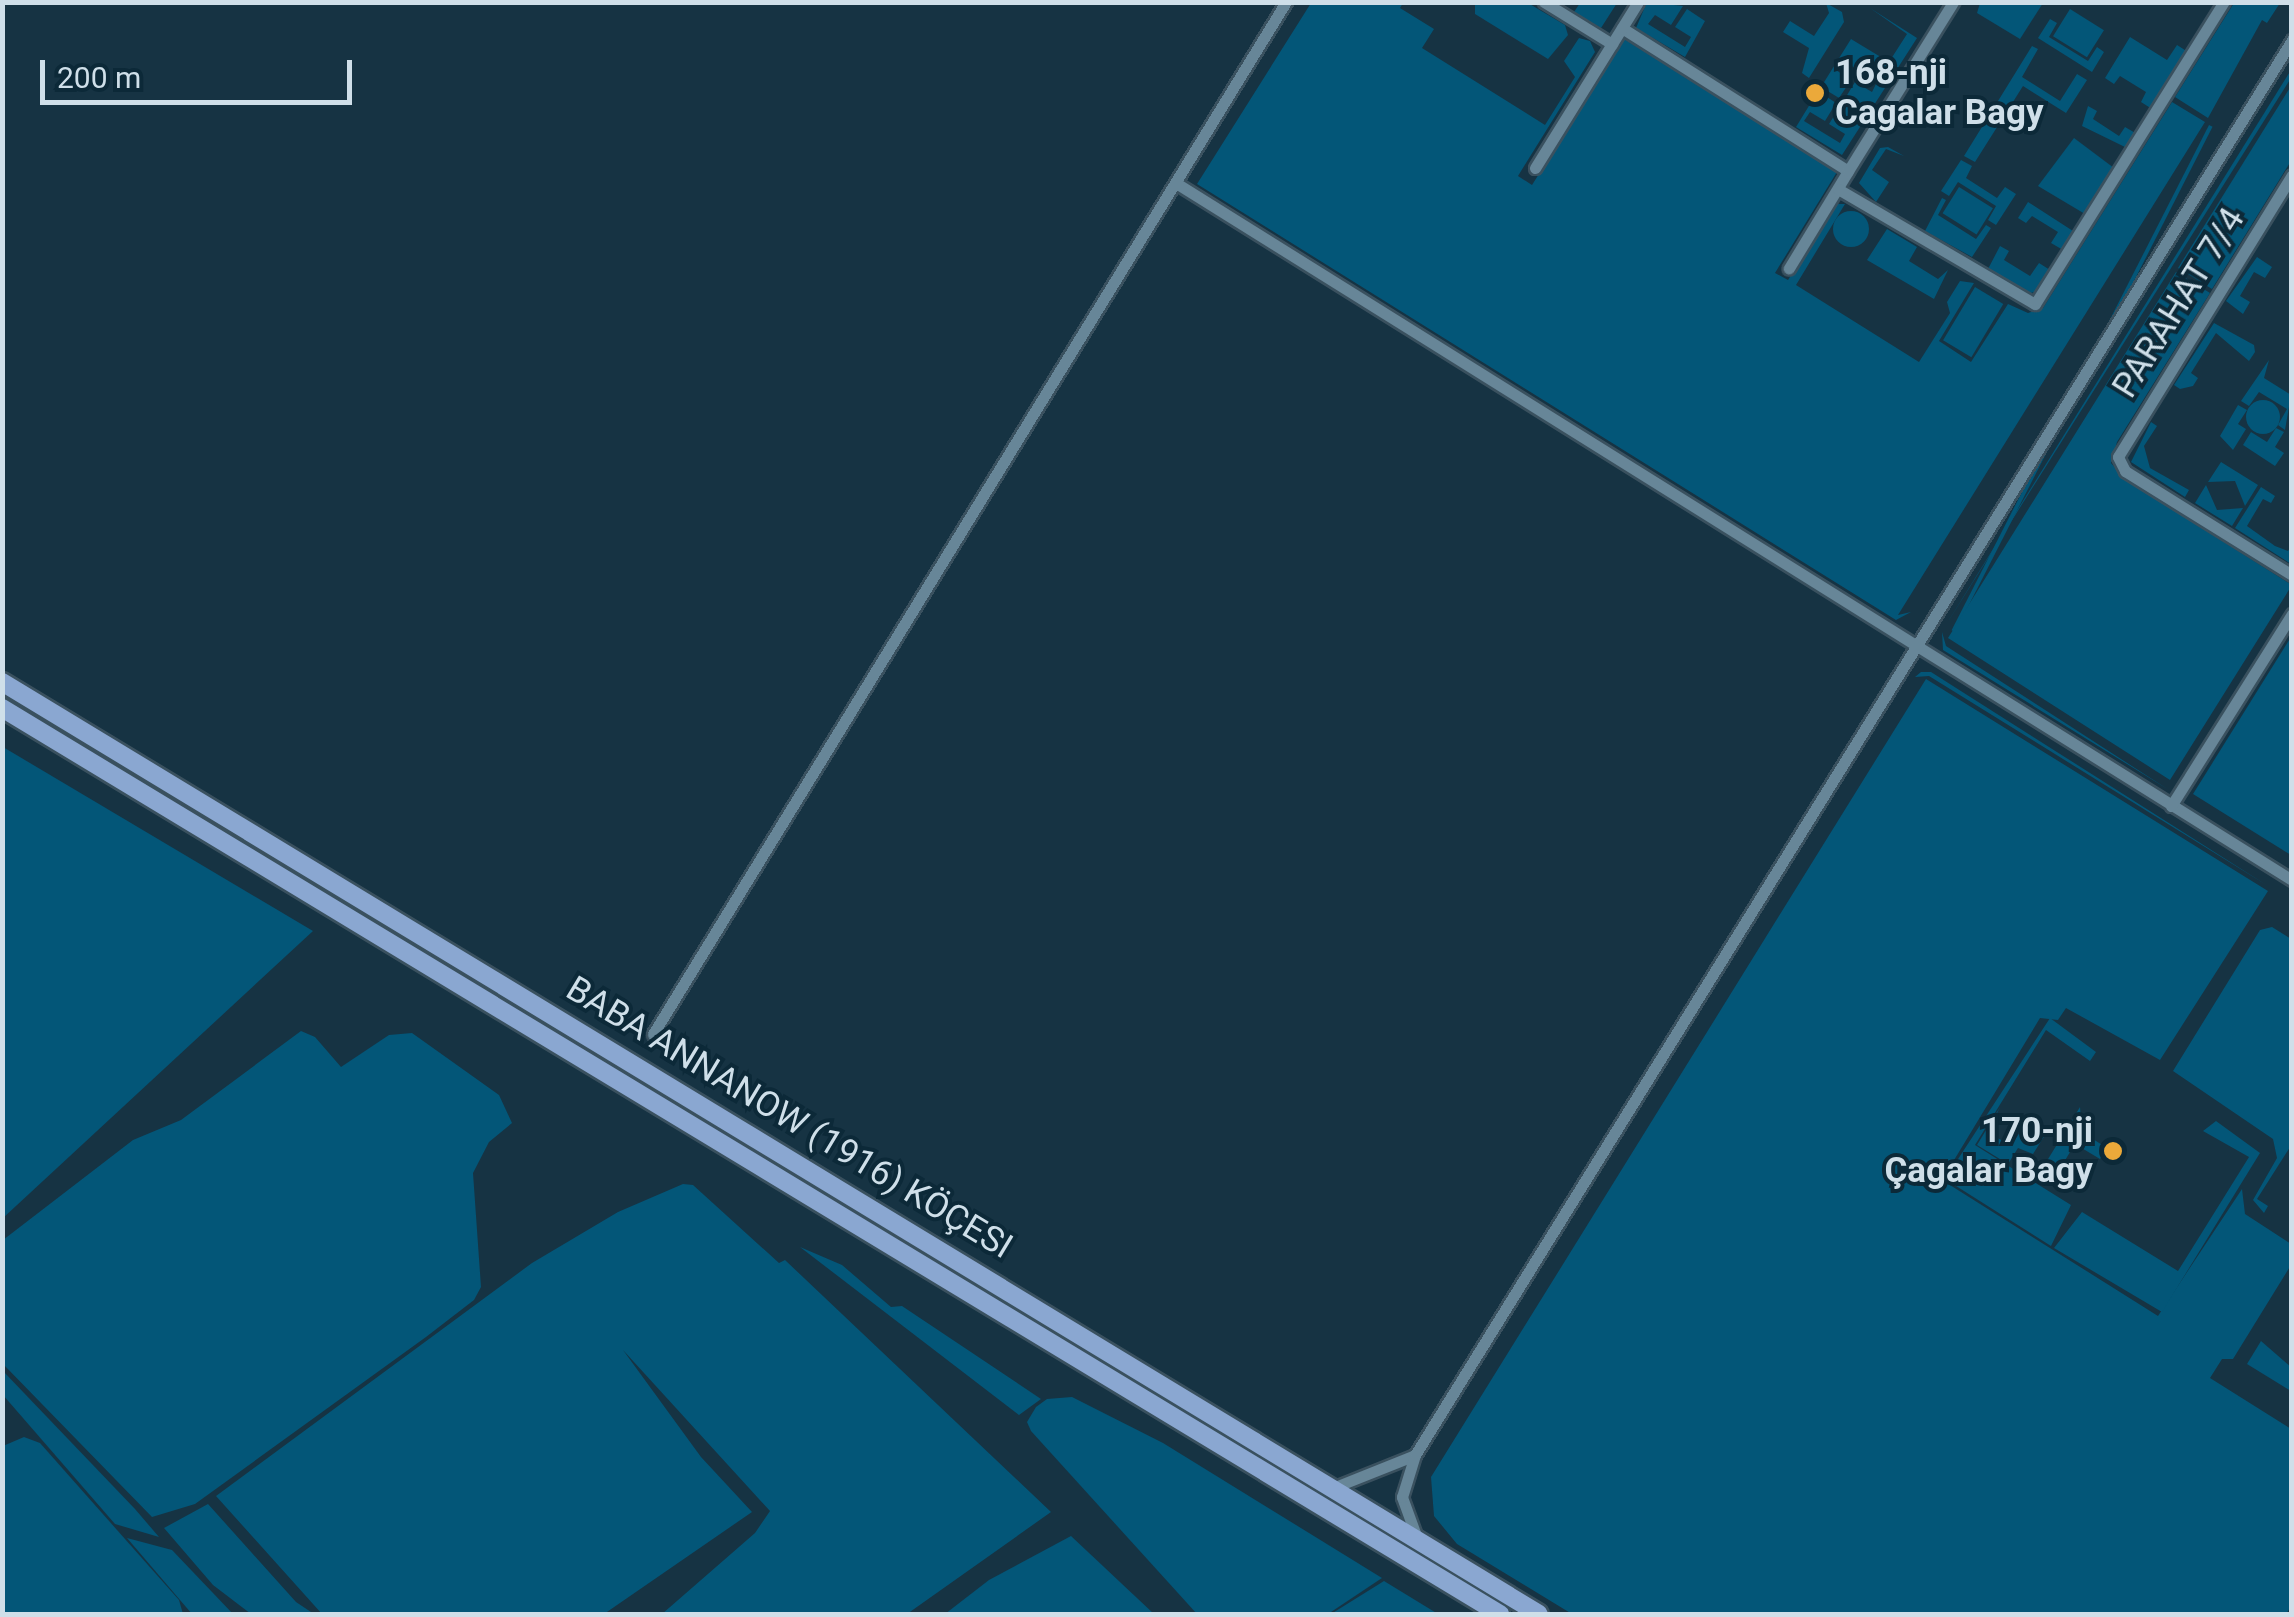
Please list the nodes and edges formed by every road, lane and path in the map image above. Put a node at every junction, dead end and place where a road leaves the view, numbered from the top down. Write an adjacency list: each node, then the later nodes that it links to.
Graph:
1 (1286, 2): 12 (street)
2 (1544, 2): 8 (street)
3 (1638, 2): 6 (street)
4 (1953, 2): 10 (street)
5 (2224, 2): 13 (street)
6 (1622, 28): 8 (street); 10 (street)
7 (2292, 40): 17 (street)
8 (1612, 44): 9 (street)
9 (1535, 168)
10 (1848, 172): 13 (street)
11 (2292, 175): 15 (street, PARAHAT 7/4)
12 (1176, 183): 17 (street); 22 (street)
13 (1838, 189): 14 (street)
14 (1789, 268)
15 (2292, 575)
16 (2292, 614): 20 (street)
17 (1910, 648): 20 (street); 23 (street)
18 (2, 682): 24 (main road, BABA ANNANOW (1916) KÖÇESI)
19 (2, 708): 26 (main road, BABA ANNANOW (1916) KÖÇESI)
20 (2172, 806): 21 (street)
21 (2292, 880)
22 (653, 1034)
23 (1415, 1454): 24 (street); 25 (street)
24 (1335, 1486): 25 (main road, BABA ANNANOW (1916) KÖÇESI)
25 (1418, 1541): 27 (main road, BABA ANNANOW (1916) KÖÇESI)
26 (1500, 1614)
27 (1539, 1614)

